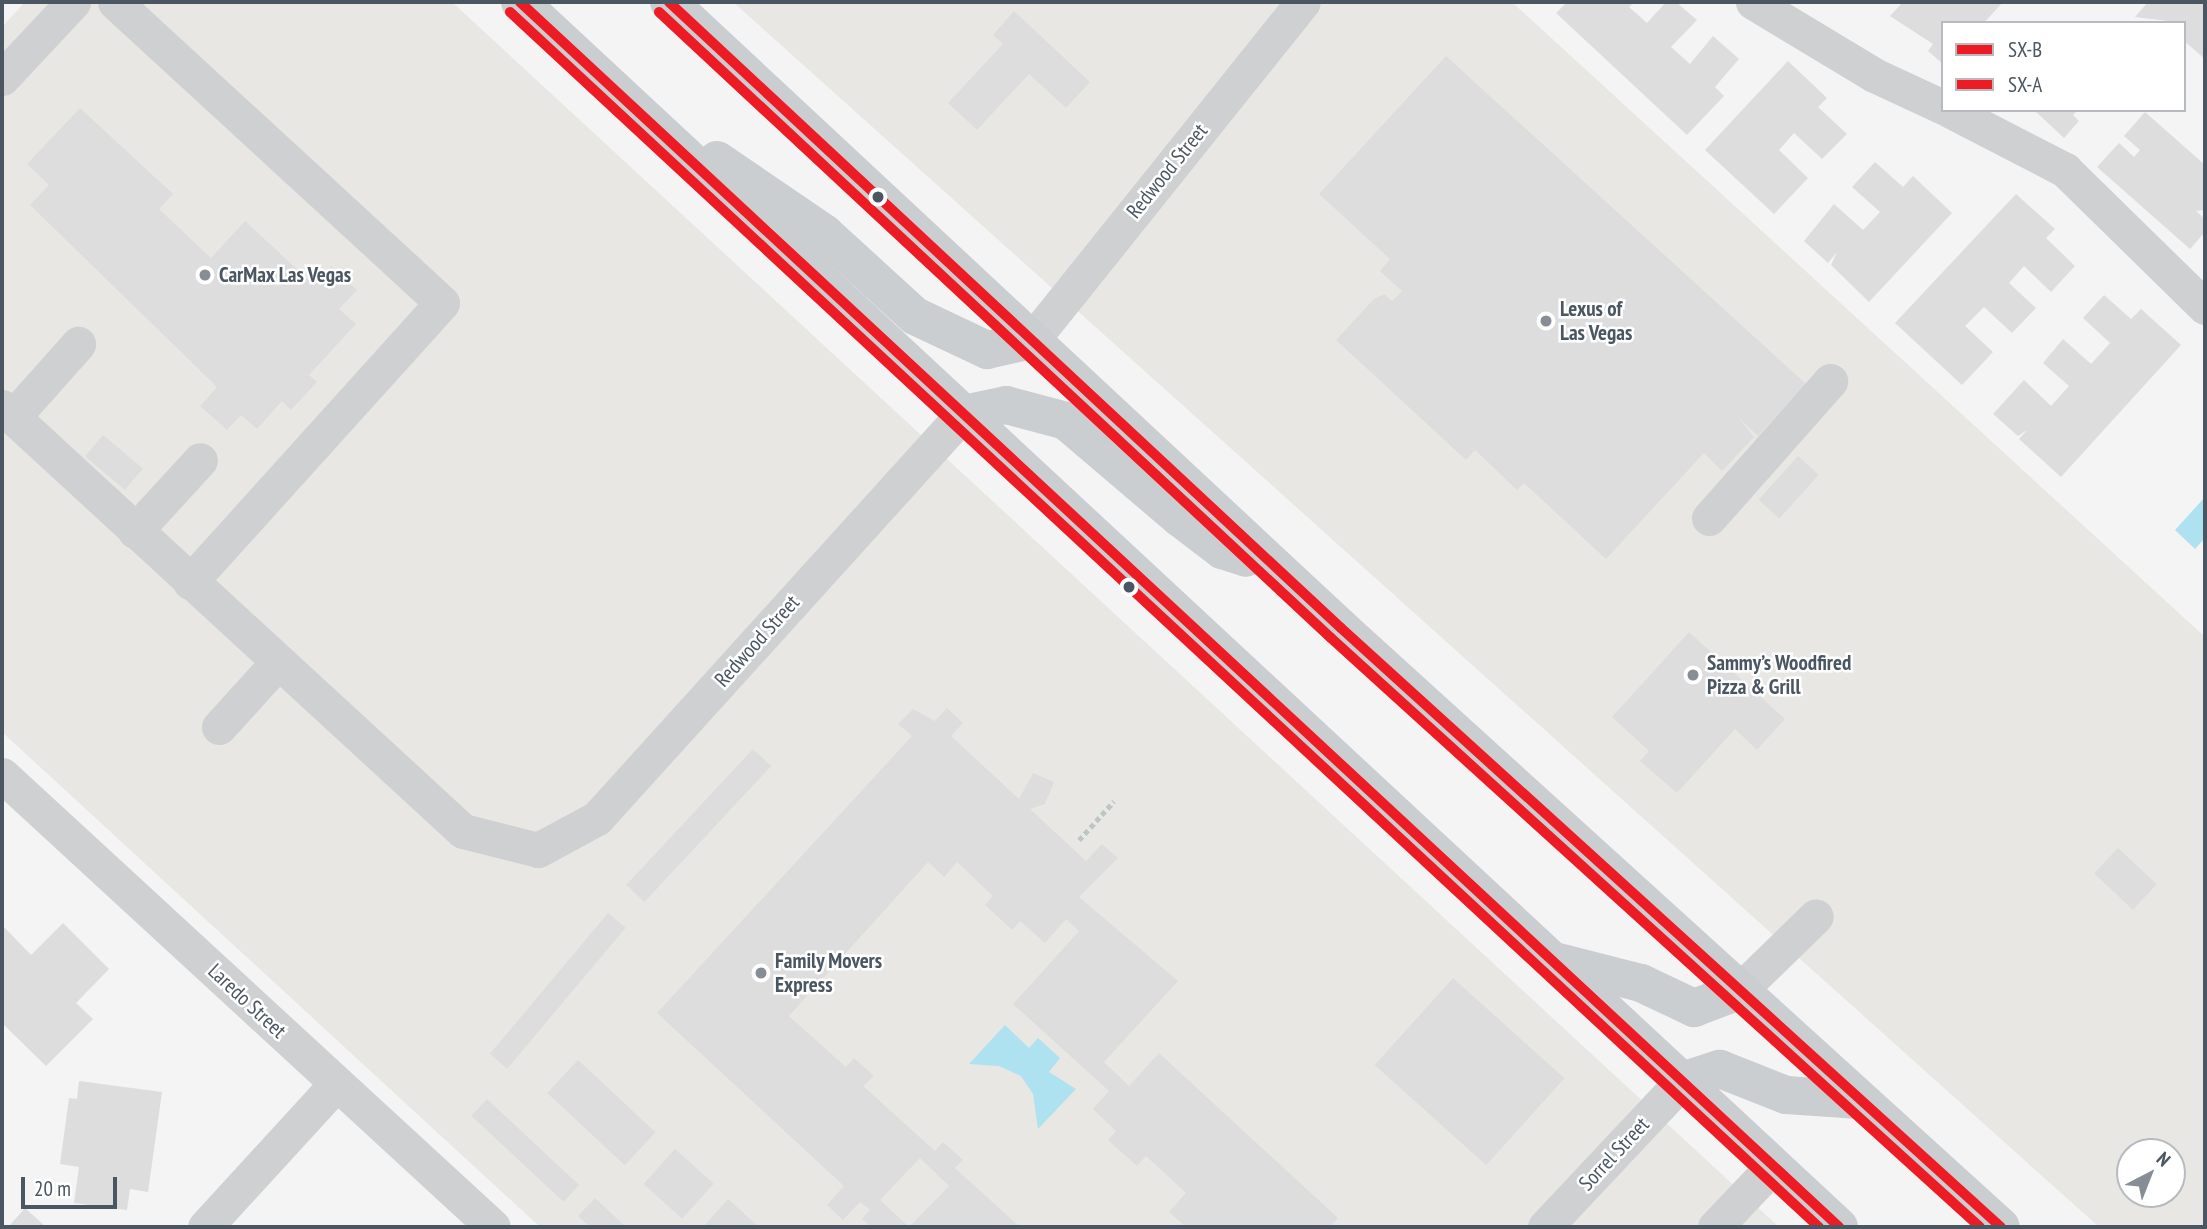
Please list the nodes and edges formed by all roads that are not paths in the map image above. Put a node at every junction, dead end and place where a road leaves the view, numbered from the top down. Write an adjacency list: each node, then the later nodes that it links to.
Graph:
1 (73, 2): 7 (street)
2 (116, 2): 21 (street)
3 (520, 2): 8 (main road)
4 (668, 2): 12 (main road)
5 (1303, 2): 12 (street, Redwood Street)
6 (1753, 2): 9 (street)
7 (2, 78)
8 (619, 94): 12 (main road); 16 (main road)
9 (1941, 106)
10 (1953, 112): 11 (street)
11 (2205, 307)
12 (1032, 340): 20 (main road)
13 (78, 344): 15 (street)
14 (1830, 381): 18 (street)
15 (7, 412): 19 (street)
16 (963, 414): 20 (main road); 22 (street, Redwood Street); 26 (main road)
17 (200, 460): 19 (street)
18 (1709, 518)
19 (135, 530): 21 (street)
20 (1278, 569): 27 (main road)
21 (190, 582): 22 (street)
22 (277, 663): 23 (street)
23 (219, 727)
24 (2, 775): 29 (street, Laredo Street)
25 (1816, 916): 27 (street)
26 (1552, 961): 27 (main road); 28 (main road)
27 (1739, 991): 30 (main road)
28 (1682, 1081): 30 (main road); 31 (main road); 34 (street, Sorrel Street)
29 (337, 1084): 32 (street); 33 (street, Laredo Street)
30 (1860, 1100): 37 (main road)
31 (1773, 1166): 35 (street); 36 (main road)
32 (205, 1227)
33 (493, 1227)
34 (1545, 1227)
35 (1715, 1227)
36 (1839, 1227)
37 (2001, 1227)

